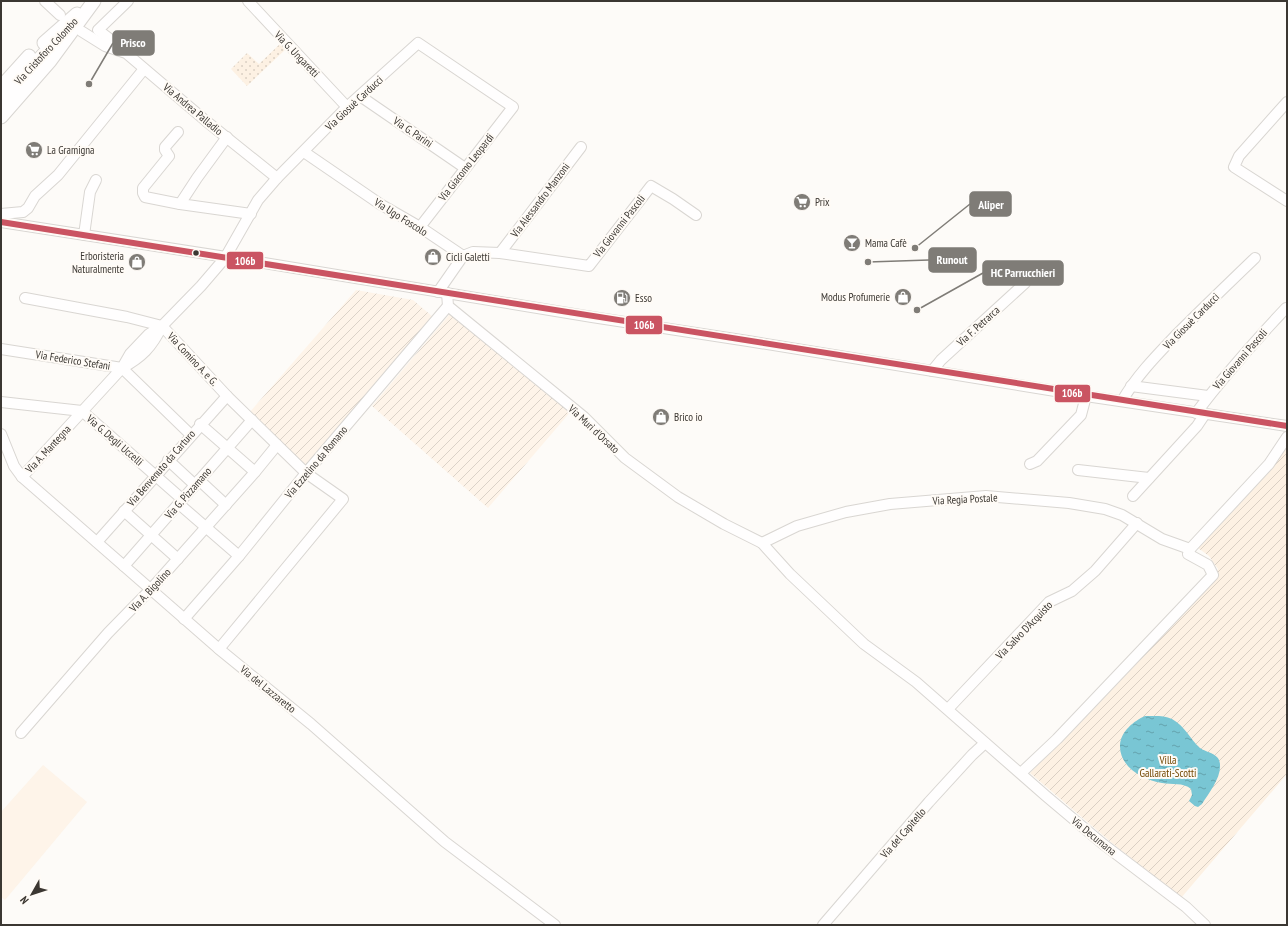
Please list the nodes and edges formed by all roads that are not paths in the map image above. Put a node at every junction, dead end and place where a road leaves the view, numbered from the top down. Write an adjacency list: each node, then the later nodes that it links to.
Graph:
1 (45, 1): 5 (street)
2 (92, 1): 9 (main road); 11 (main road, Via Cristoforo Colombo); 15 (main road)
3 (128, 1): 7 (street)
4 (248, 1): 13 (street, Via G. Ungaretti)
5 (60, 15)
6 (81, 31): 7 (street, Via Andrea Palladio)
7 (117, 50): 8 (street, Via Andrea Palladio)
8 (144, 69): 17 (street, Via Andrea Palladio); 25 (street)
9 (1, 87)
10 (360, 96): 13 (street, Via Giosuè Carducci); 14 (street, Via Giosuè Carducci); 20 (street, Via G. Parini)
11 (1, 100)
12 (1287, 102): 23 (street)
13 (347, 107): 19 (street, Via Giosuè Carducci)
14 (513, 108): 20 (street, Via Giacomo Leopardi)
15 (1, 117)
16 (178, 132): 24 (street)
17 (227, 137): 21 (street, Via Andrea Palladio); 24 (street)
18 (581, 147): 31 (street, Via Alessandro Manzoni)
19 (304, 152): 21 (street, Via Giosuè Carducci); 29 (street, Via Ugo Foscolo)
20 (466, 168): 29 (street, Via Giacomo Leopardi)
21 (277, 178): 26 (street, Via Giosuè Carducci)
22 (96, 180): 30 (street)
23 (1287, 201)
24 (180, 204): 26 (street)
25 (1, 214)
26 (251, 214): 33 (street, Via Giosuè Carducci)
27 (696, 215): 31 (street, Via Giovanni Pascoli)
28 (1, 222): 30 (street)
29 (420, 227): 32 (street, Via Ugo Foscolo)
30 (84, 235): 33 (street)
31 (500, 254): 32 (street, Via Giovanni Pascoli)
32 (463, 256): 36 (street)
33 (225, 258): 36 (street); 40 (street, Via A. Mantegna)
34 (1255, 258): 44 (street, Via Giosuè Carducci)
35 (1025, 283): 43 (street, Via F. Petrarca)
36 (442, 292): 38 (street); 43 (street)
37 (25, 298): 40 (street, Via Comino A. e G.)
38 (448, 306): 64 (street, Via Ezzelino da Romano); 77 (street, Via Muri d'Orsato)
39 (1287, 309): 47 (street, Via Giovanni Pascoli)
40 (162, 326): 42 (street, Via A. Mantegna); 45 (street, Via Comino A. e G.)
41 (1, 349): 42 (street, Via Federico Stefani)
42 (122, 368): 50 (street, Via A. Mantegna); 56 (street, Via Federico Stefani)
43 (932, 371): 46 (street)
44 (1131, 386): 47 (street); 48 (street, Via Giosuè Carducci)
45 (227, 396): 52 (street, Via Comino A. e G.); 53 (street, Via Benvenuto da Carturo)
46 (1086, 396): 48 (street); 61 (street)
47 (1208, 396): 51 (street, Via Giovanni Pascoli)
48 (1122, 401): 51 (street)
49 (1, 402): 50 (street, Via G. Degli Uccelli)
50 (82, 412): 65 (street, Via G. Degli Uccelli); 66 (street, Via A. Mantegna)
51 (1201, 413): 54 (street); 67 (street, Via Giovanni Pascoli)
52 (252, 420): 58 (street, Via Comino A. e G.); 59 (street, Via G. Pizzamano)
53 (200, 424): 56 (street, Via Benvenuto da Carturo); 59 (street)
54 (1286, 426)
55 (1, 434): 66 (street, Via del Lazzaretto)
56 (191, 435): 60 (street, Via Benvenuto da Carturo)
57 (1287, 437): 78 (street)
58 (277, 445): 63 (street, Via A. Bigolino); 64 (street, Via Comino A. e G.)
59 (227, 448): 63 (street); 68 (street, Via G. Pizzamano)
60 (168, 460): 65 (street, Via Benvenuto da Carturo); 68 (street)
61 (1030, 464)
62 (1078, 470): 67 (street)
63 (255, 472): 71 (street, Via A. Bigolino)
64 (306, 473): 79 (street, Via Ezzelino da Romano); 84 (street, Via Comino A. e G.)
65 (155, 475): 70 (street, Via G. Degli Uccelli); 72 (street, Via Benvenuto da Carturo)
66 (22, 477): 76 (street, Via del Lazzaretto)
67 (1149, 478): 69 (street, Via Giovanni Pascoli)
68 (197, 483): 70 (street, Via G. Pizzamano); 71 (street)
69 (1134, 496)
70 (180, 502): 74 (street, Via G. Degli Uccelli); 75 (street, Via G. Pizzamano)
71 (226, 505): 74 (street, Via A. Bigolino)
72 (124, 511): 75 (street); 76 (street, Via Benvenuto da Carturo)
73 (1137, 523): 77 (street, Via Regia Postale); 78 (street, Via Regia Postale); 85 (street, Via Salvo D'Acquisto)
74 (206, 527): 79 (street, Via G. Degli Uccelli); 80 (street, Via A. Bigolino)
75 (151, 535): 80 (street); 81 (street, Via G. Pizzamano)
76 (97, 542): 81 (street, Via del Lazzaretto)
77 (762, 543): 85 (street, Via Decumana)
78 (1190, 549): 88 (street, Via Regia Postale)
79 (239, 556): 83 (street, Via Ezzelino da Romano)
80 (178, 559): 82 (street, Via A. Bigolino)
81 (124, 566): 82 (street, Via del Lazzaretto)
82 (151, 589): 83 (street, Via del Lazzaretto); 86 (street, Via A. Bigolino)
83 (184, 619): 84 (street, Via del Lazzaretto)
84 (219, 649): 89 (street, Via del Lazzaretto)
85 (948, 710): 87 (street, Via Decumana)
86 (21, 733)
87 (985, 743): 88 (street, Via Decumana); 90 (street, Via del Capitello)
88 (1021, 773): 91 (street, Via Decumana)
89 (555, 925)
90 (824, 925)
91 (1205, 925)

